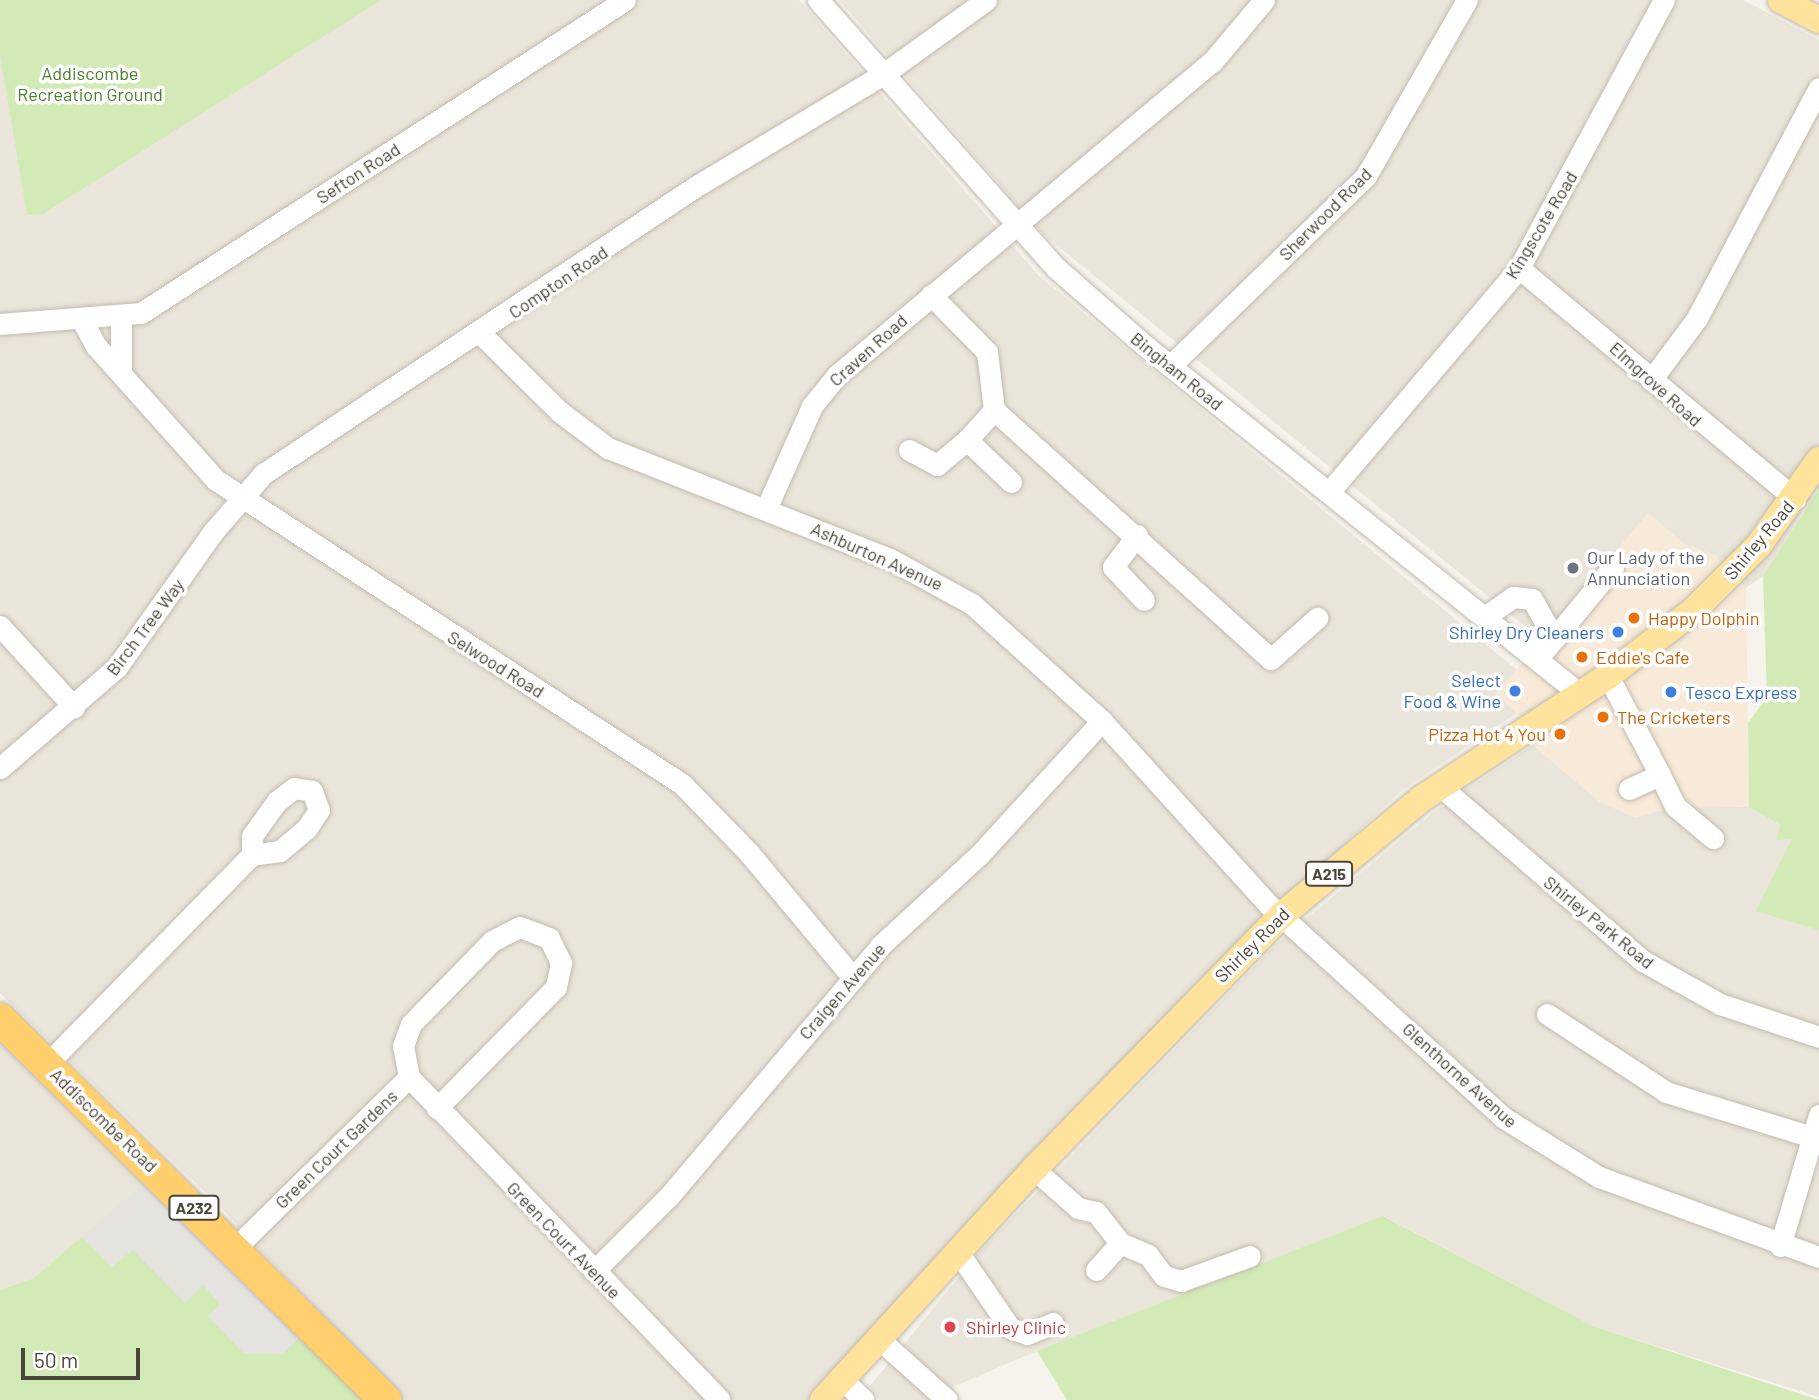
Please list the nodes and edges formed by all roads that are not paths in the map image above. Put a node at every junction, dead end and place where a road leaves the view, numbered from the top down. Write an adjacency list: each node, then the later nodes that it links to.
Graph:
1 (625, 0): 15 (street, Sefton Road)
2 (818, 0): 9 (street, Bingham Road)
3 (986, 0): 9 (street, Compton Road)
4 (1264, 0): 12 (street, Craven Road)
5 (1467, 0): 19 (street, Sherwood Road)
6 (1664, 0): 13 (street, Kingscote Road)
7 (1781, 0): 8 (main road)
8 (1819, 20)
9 (882, 75): 12 (street, Bingham Road); 18 (street, Compton Road)
10 (1819, 88): 11 (street)
11 (1813, 116): 21 (street)
12 (1014, 226): 14 (street, Craven Road); 19 (street, Bingham Road)
13 (1519, 268): 21 (street, Elmgrove Road); 27 (street, Kingscote Road)
14 (931, 295): 22 (street); 30 (street, Craven Road)
15 (121, 319): 16 (street, Sefton Road); 20 (street)
16 (82, 320): 17 (street, Sefton Road); 20 (street, Selwood Road)
17 (0, 324)
18 (481, 334): 28 (street, Compton Road); 30 (street, Ashburton Avenue)
19 (1170, 366): 27 (street, Bingham Road)
20 (121, 371): 28 (street, Selwood Road)
21 (1651, 380): 29 (street, Elmgrove Road)
22 (994, 410): 23 (street); 31 (street)
23 (967, 440): 24 (street); 26 (street)
24 (909, 450)
25 (1819, 461): 29 (main road, Shirley Road / A215)
26 (1011, 482)
27 (1330, 491): 34 (street, Bingham Road)
28 (240, 497): 40 (street, Birch Tree Way); 49 (street, Selwood Road)
29 (1795, 499): 38 (main road, Shirley Road / A215)
30 (766, 509): 41 (street, Ashburton Avenue)
31 (1137, 535): 33 (street); 35 (street)
32 (1613, 567): 37 (street)
33 (1144, 600)
34 (1486, 616): 37 (street, Bingham Road); 37 (street)
35 (1317, 618)
36 (0, 626): 40 (street)
37 (1536, 656): 39 (street, Bingham Road)
38 (1608, 676): 39 (main road, Shirley Road / A215); 43 (street)
39 (1580, 694): 44 (main road, Shirley Road / A215)
40 (74, 707): 42 (street, Birch Tree Way)
41 (1102, 721): 48 (street, Ashburton Avenue); 49 (street, Craigen Avenue)
42 (0, 768)
43 (1660, 775): 45 (street); 46 (street)
44 (1440, 786): 48 (main road, Shirley Road / A215); 52 (street, Shirley Park Road)
45 (1629, 789)
46 (1713, 838)
47 (252, 855): 53 (street)
48 (1282, 915): 58 (main road, Shirley Road / A215); 60 (street, Glenthorne Avenue)
49 (853, 978): 66 (street, Craigen Avenue)
50 (1547, 1014): 57 (street)
51 (0, 1019): 53 (highway, Addiscombe Road / A232)
52 (1819, 1037)
53 (47, 1064): 61 (highway, Addiscombe Road / A232)
54 (409, 1077): 55 (street, Green Court Avenue); 55 (street, Green Court Gardens); 61 (street, Green Court Gardens)
55 (437, 1108): 66 (street, Green Court Avenue)
56 (1819, 1115): 57 (street)
57 (1812, 1137): 60 (street)
58 (1034, 1169): 59 (street); 62 (main road, Shirley Road / A215)
59 (1120, 1243): 63 (street); 65 (street)
60 (1780, 1246): 64 (street, Glenthorne Avenue)
61 (235, 1248): 70 (highway, Addiscombe Road / A232)
62 (958, 1252): 67 (street); 68 (main road, Shirley Road / A215)
63 (1250, 1256)
64 (1819, 1257)
65 (1096, 1270)
66 (593, 1271): 71 (street, Green Court Avenue)
67 (1052, 1323)
68 (879, 1339): 69 (main road, Shirley Road / A215); 74 (street)
69 (842, 1379): 72 (main road, Shirley Road / A215); 73 (street)
70 (385, 1400)
71 (720, 1400)
72 (823, 1400)
73 (864, 1400)
74 (947, 1400)

